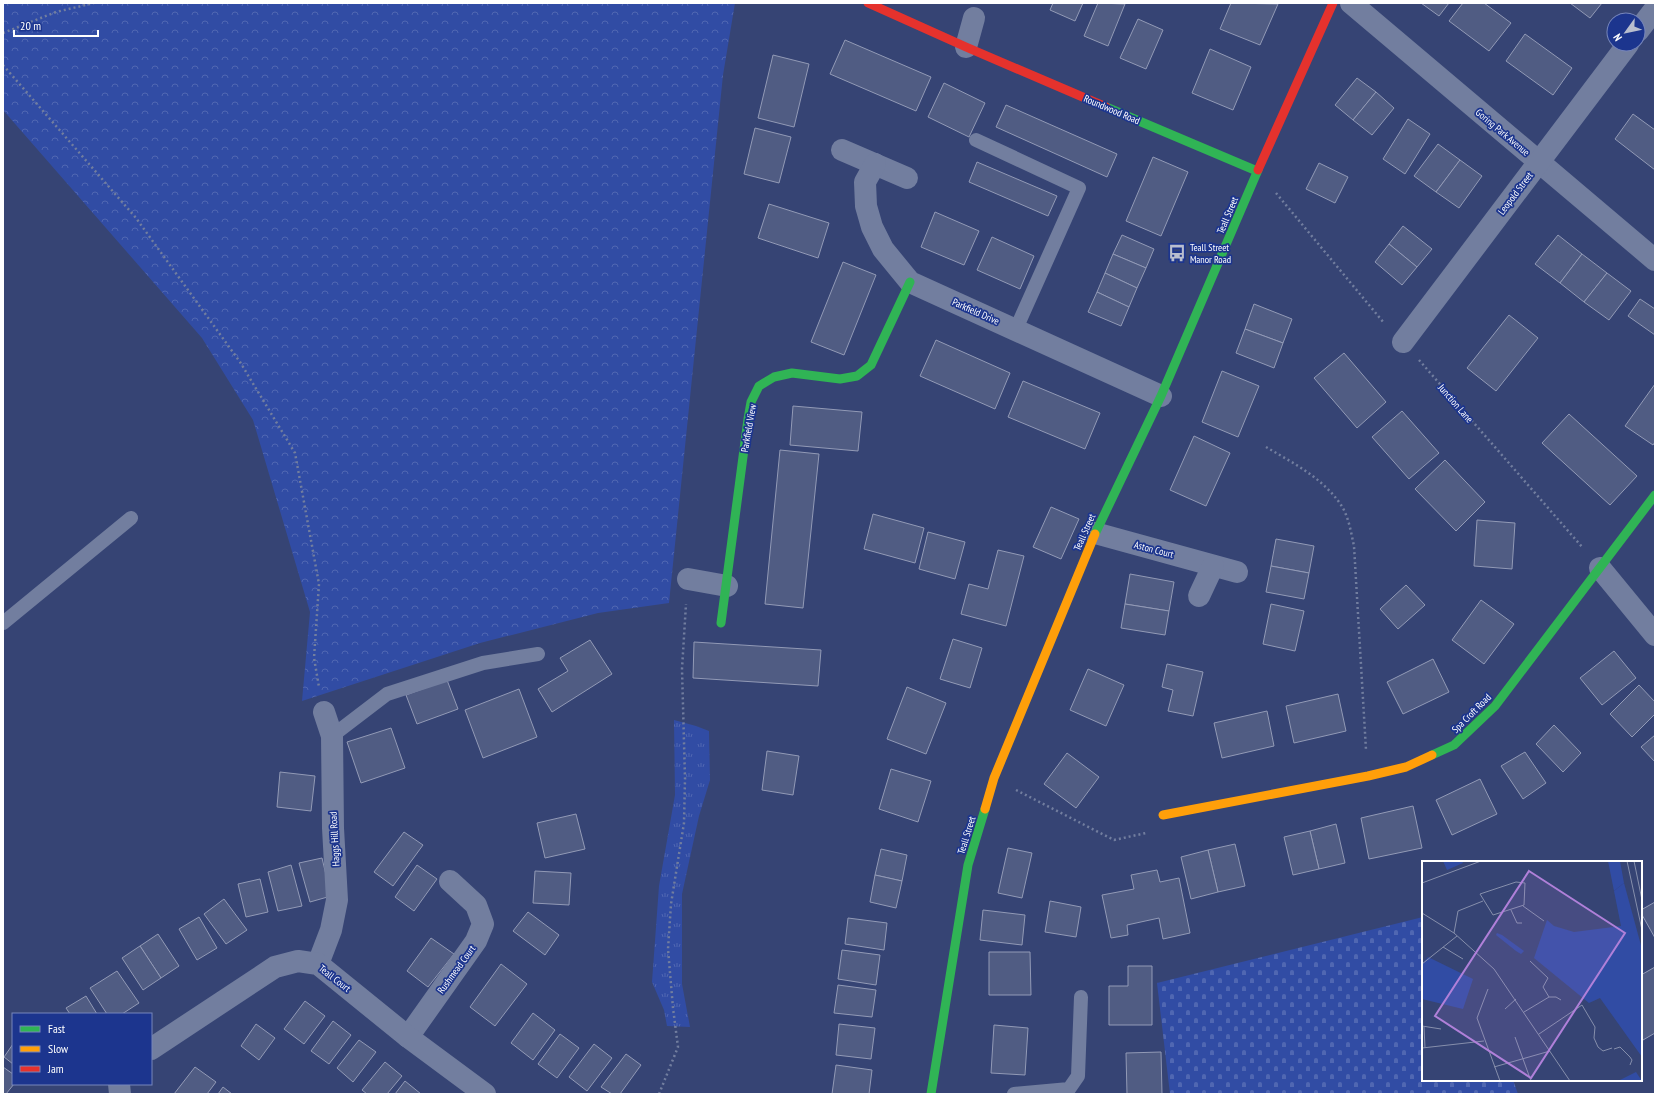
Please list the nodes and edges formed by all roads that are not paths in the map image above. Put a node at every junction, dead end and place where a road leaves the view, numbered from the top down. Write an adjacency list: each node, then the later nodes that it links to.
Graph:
1 (868, 3): 7 (street, Roundwood Road)
2 (1333, 3): 13 (street, Teall Street)
3 (1351, 3): 11 (street, Goring Park Avenue)
4 (1655, 9): 6 (street)
5 (974, 18): 7 (street)
6 (1646, 21)
7 (966, 47): 13 (street, Roundwood Road)
8 (1622, 52): 11 (street, Leopold Street)
9 (976, 140): 17 (lane)
10 (842, 150): 12 (street)
11 (1538, 162): 15 (street, Goring Park Avenue); 18 (street, Leopold Street)
12 (875, 164): 14 (street); 16 (street, Parkfield Drive)
13 (1257, 171): 19 (street, Teall Street)
14 (907, 178)
15 (1655, 260)
16 (910, 282): 17 (street, Parkfield Drive); 27 (street, Parkfield View)
17 (1016, 329): 19 (street, Parkfield Drive)
18 (1403, 342)
19 (1162, 396): 22 (street, Teall Street)
20 (1655, 495): 24 (street, Spa Croft Road)
21 (131, 518): 29 (lane)
22 (1095, 533): 23 (street, Aston Court); 42 (street, Teall Street)
23 (1214, 566): 25 (street, Aston Court); 28 (street)
24 (1600, 568): 31 (street); 35 (street, Spa Croft Road)
25 (1237, 572)
26 (688, 579): 27 (street)
27 (726, 586): 30 (street, Parkfield View)
28 (1199, 596)
29 (3, 622)
30 (721, 622)
31 (1655, 635)
32 (538, 654): 34 (lane)
33 (324, 712): 34 (street, Haggs Hill Road)
34 (332, 736): 37 (street, Haggs Hill Road)
35 (1163, 815)
36 (450, 881): 39 (street, Rushmead Court)
37 (318, 964): 39 (street, Teall Court); 40 (street, Teall Court)
38 (1081, 997): 43 (lane)
39 (408, 1037): 41 (street, Teall Court)
40 (152, 1048)
41 (486, 1094)
42 (931, 1094)
43 (1014, 1094)

